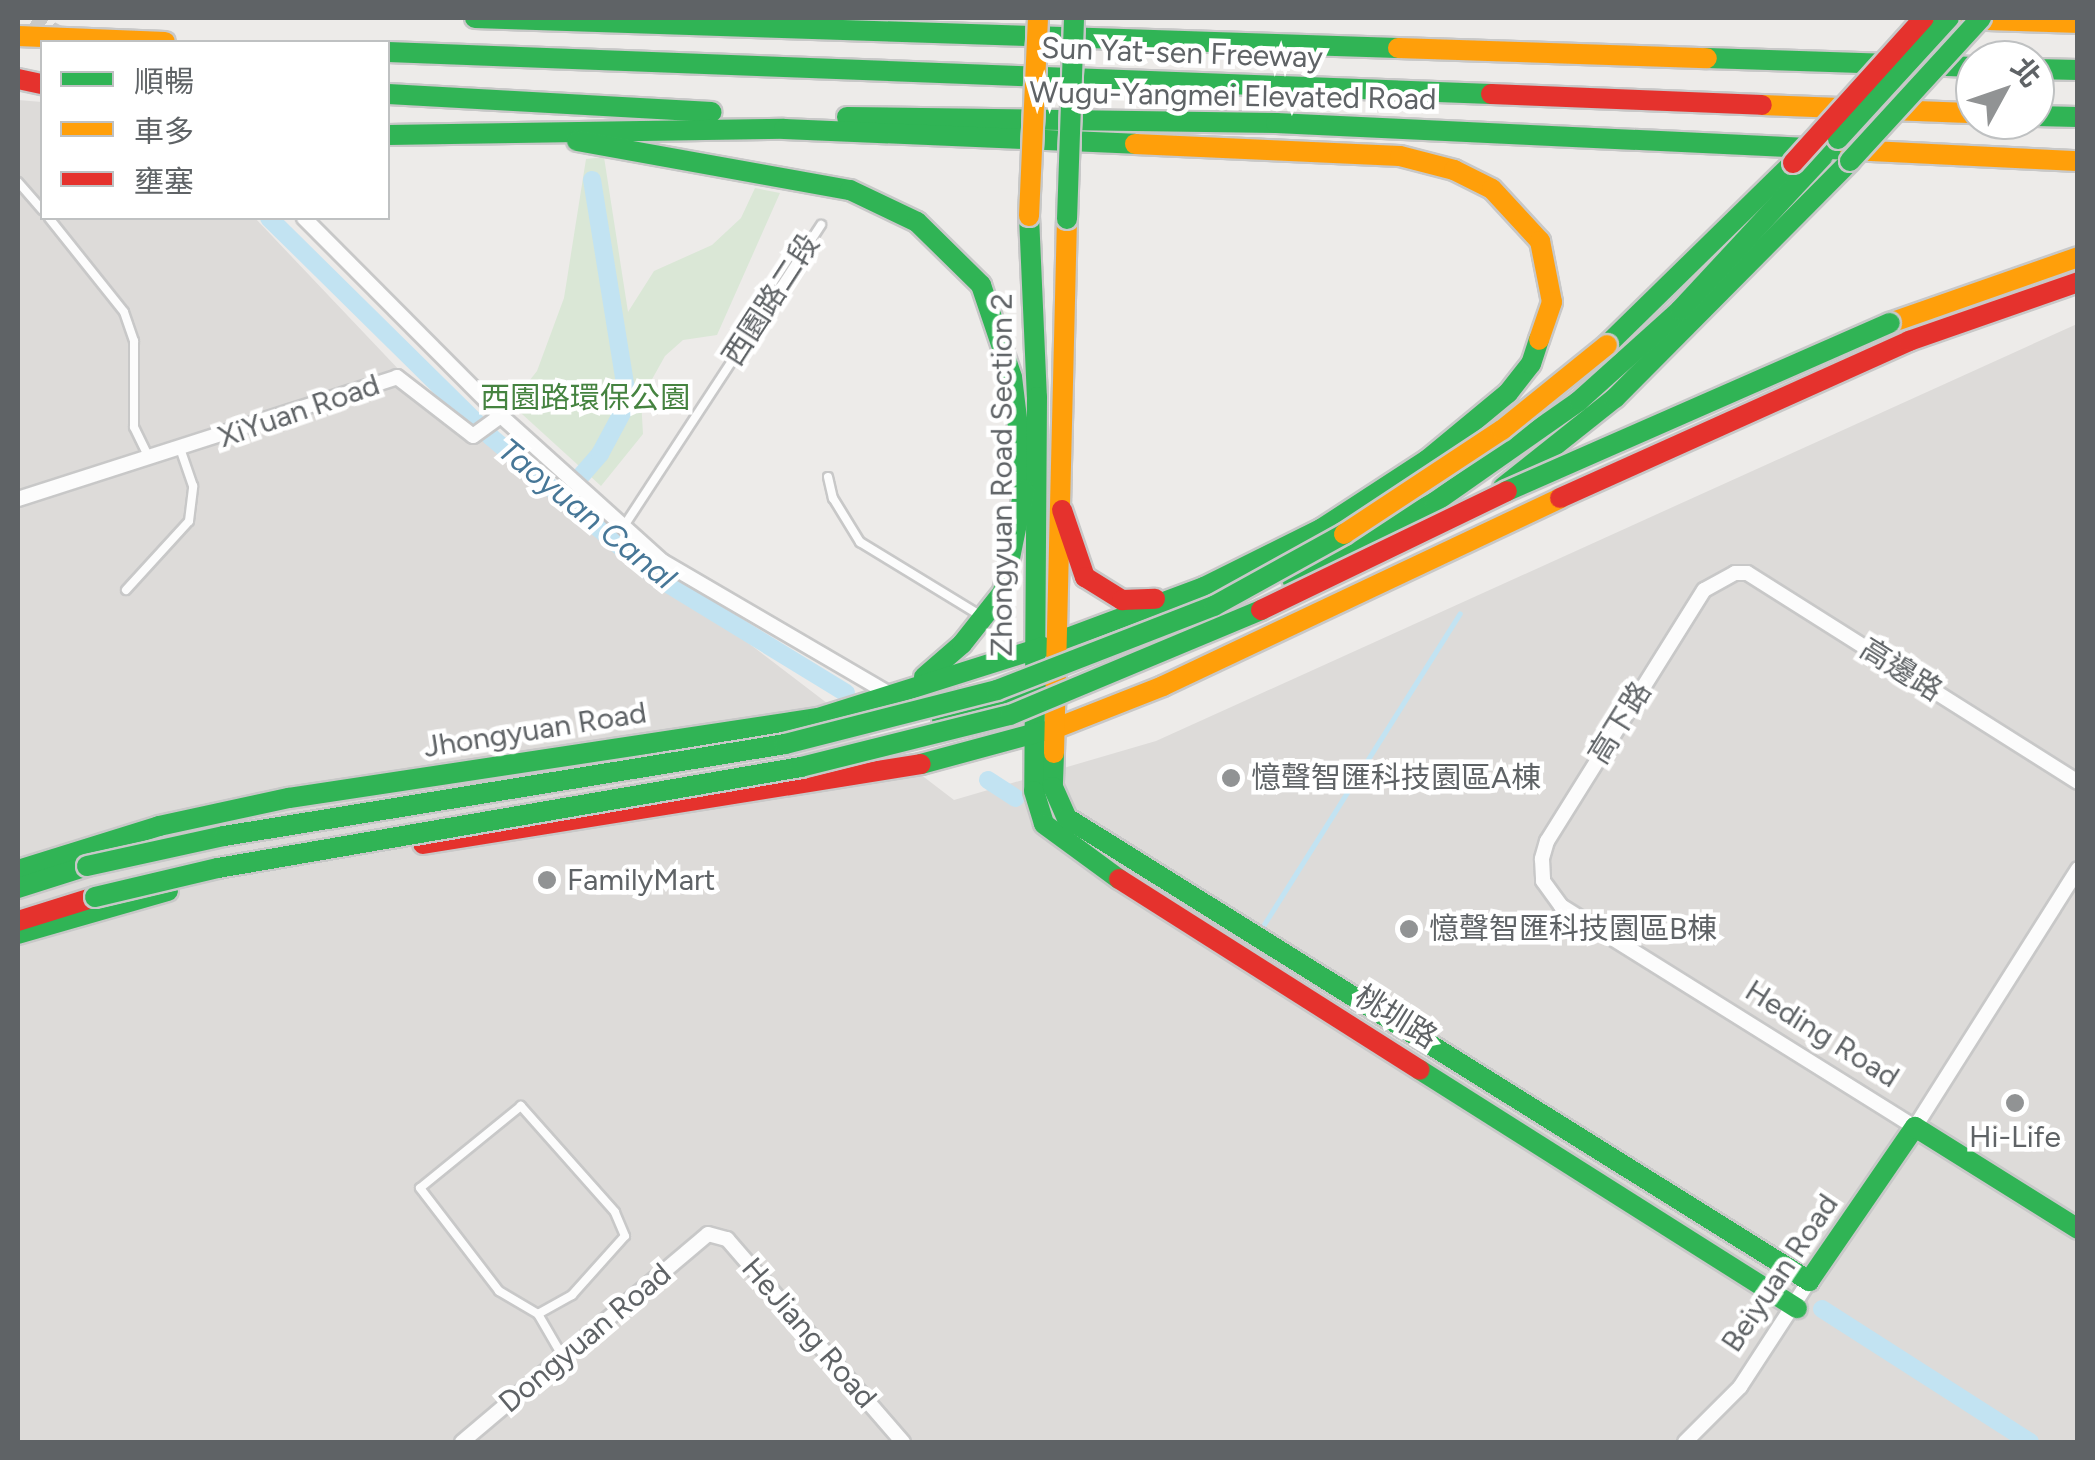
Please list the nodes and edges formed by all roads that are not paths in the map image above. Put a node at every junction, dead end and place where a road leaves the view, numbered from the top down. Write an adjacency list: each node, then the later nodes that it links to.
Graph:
1 (475, 18): 2 (main road, Sun Yat-sen Freeway)
2 (515, 18): 12 (main road, Sun Yat-sen Freeway)
3 (1038, 18): 26 (main road, Zhongyuan Road Section 2, bridge)
4 (1074, 18): 33 (main road, Zhongyuan Road Section 2, bridge)
5 (1926, 18): 8 (main road, bridge); 54 (main road, bridge)
6 (1949, 18): 29 (main road, bridge)
7 (1981, 18): 39 (main road, bridge)
8 (2078, 22)
9 (18, 36): 10 (main road)
10 (116, 40)
11 (390, 52): 14 (main road, Sun Yat-sen Freeway)
12 (1955, 66)
13 (390, 94): 17 (main road, Wugu-Yangmei Elevated Road, bridge)
14 (1955, 113)
15 (518, 132): 16 (main road); 31 (main road); 35 (main road)
16 (390, 135)
17 (2078, 161)
18 (18, 182): 19 (lane)
19 (40, 208)
20 (51, 220): 28 (lane)
21 (306, 220): 25 (street)
22 (821, 224): 34 (lane, 西園路二段)
23 (2078, 257): 55 (main road, bridge)
24 (2078, 282): 39 (main road)
25 (502, 416): 27 (street, XiYuan Road); 34 (street)
26 (1037, 435): 31 (main road); 42 (main road, Zhongyuan Road Section 2)
27 (182, 452): 28 (street, XiYuan Road); 38 (lane)
28 (148, 456): 32 (street, XiYuan Road)
29 (1498, 462): 35 (main road); 44 (main road)
30 (828, 477): 40 (lane)
31 (1025, 484): 40 (main road)
32 (18, 499)
33 (1062, 510): 37 (main road); 41 (main road, Zhongyuan Road Section 2)
34 (623, 527): 46 (street)
35 (1321, 530): 37 (main road)
36 (1722, 576): 49 (street, 高邊路); 53 (street, 高下路)
37 (1204, 587): 41 (main road, Jhongyuan Road)
38 (126, 590)
39 (1350, 592): 47 (main road)
40 (984, 618): 43 (main road)
41 (1059, 641): 42 (main road, Jhongyuan Road); 44 (main road, Zhongyuan Road Section 2)
42 (1033, 650): 43 (main road, Jhongyuan Road); 45 (main road, Zhongyuan Road Section 2)
43 (918, 682): 46 (main road, Jhongyuan Road)
44 (1060, 686): 45 (main road); 47 (main road, Zhongyuan Road Section 2)
45 (1033, 693): 48 (main road, Zhongyuan Road Section 2); 50 (main road)
46 (890, 694): 52 (main road, Jhongyuan Road)
47 (1059, 726): 48 (main road); 60 (main road, 桃圳路)
48 (1034, 734): 50 (main road); 61 (main road, 桃圳路)
49 (2078, 782)
50 (708, 800): 56 (main road)
51 (2078, 868): 57 (street)
52 (18, 870)
53 (1543, 881): 57 (street, Heding Road)
54 (18, 888)
55 (18, 922)
56 (18, 934)
57 (1915, 1127): 58 (main road, Heding Road); 60 (main road, Beiyuan Road)
58 (2078, 1229)
59 (708, 1234): 63 (street, Dongyuan Road); 65 (street, HeJiang Road)
60 (1809, 1281): 61 (street, Beiyuan Road)
61 (1796, 1308): 66 (street, Beiyuan Road)
62 (538, 1314): 62 (lane); 63 (lane)
63 (563, 1357): 64 (street, Dongyuan Road)
64 (462, 1442)
65 (903, 1442)
66 (1685, 1442)

